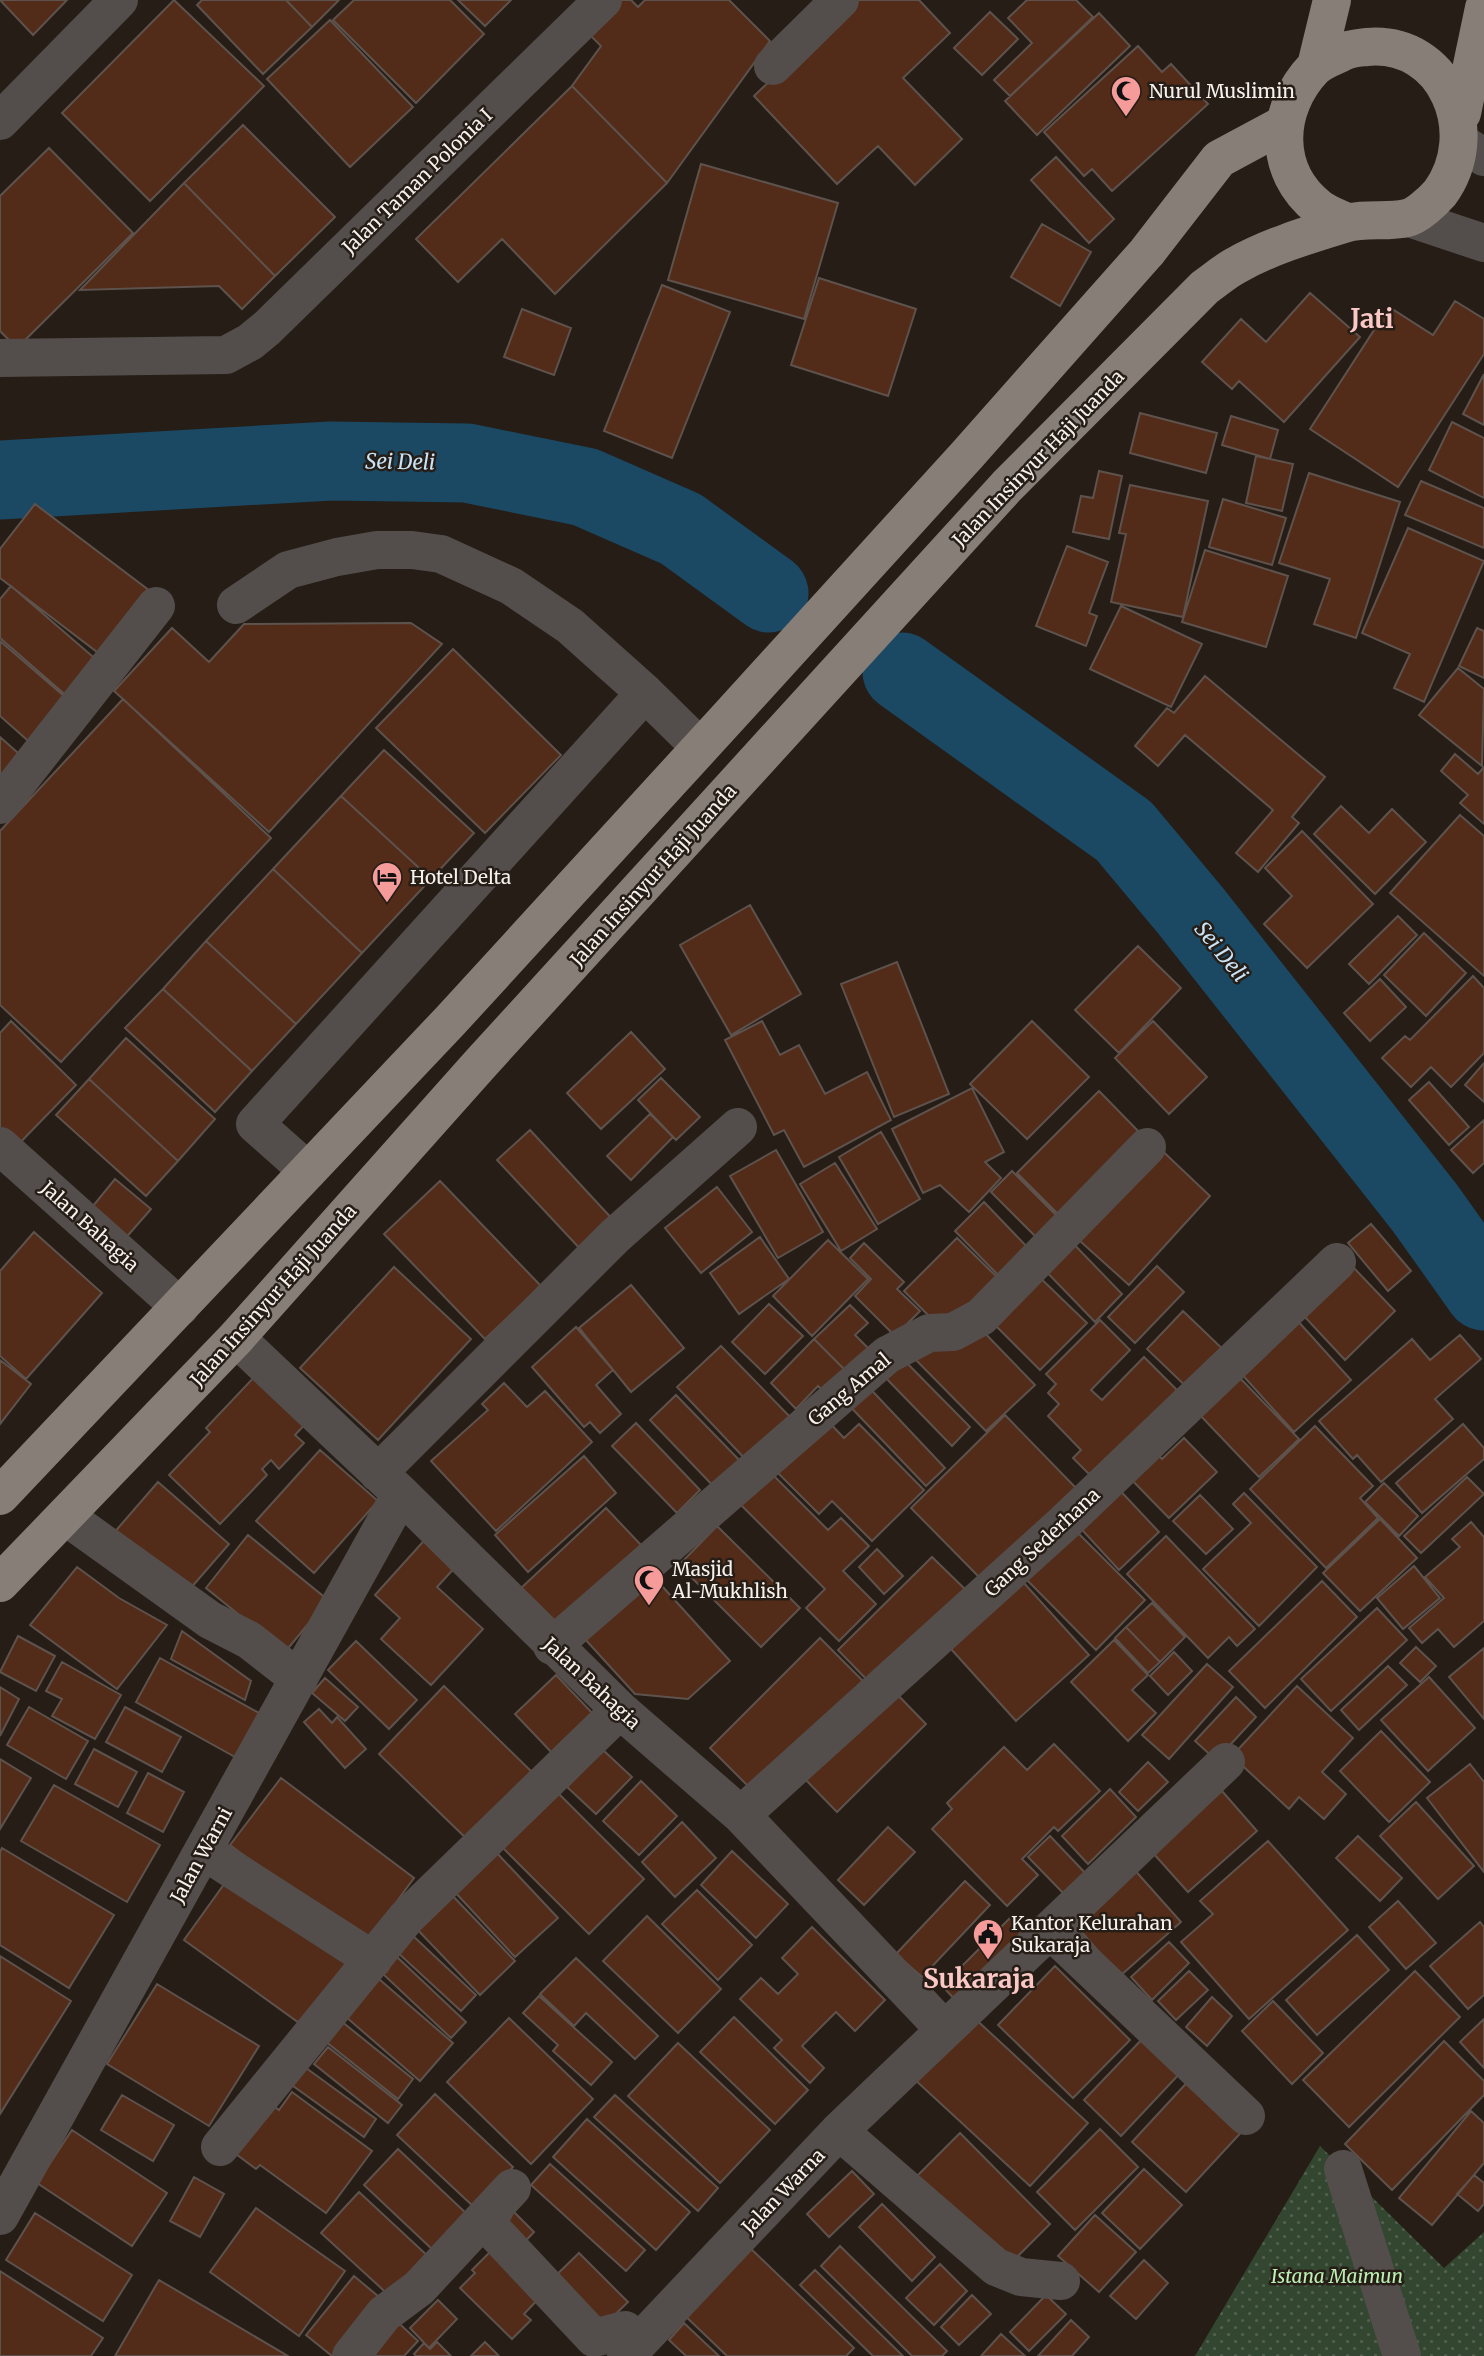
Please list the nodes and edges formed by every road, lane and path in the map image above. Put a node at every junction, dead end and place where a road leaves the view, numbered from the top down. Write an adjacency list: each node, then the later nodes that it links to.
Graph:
1 (119, 0): 8 (street)
2 (603, 0): 14 (street, Jalan Taman Polonia I)
3 (840, 0): 6 (street)
4 (1332, 0): 7 (main road)
5 (1484, 8): 10 (main road)
6 (773, 66)
7 (1316, 66): 9 (main road); 10 (main road)
8 (0, 121)
9 (1284, 124): 12 (main road); 18 (main road)
10 (1470, 138): 11 (main road)
11 (1409, 218): 12 (main road); 13 (street)
12 (1347, 222): 26 (main road, Jalan Insinyur Haji Juanda)
13 (1484, 243)
14 (0, 358)
15 (236, 605): 17 (street)
16 (156, 606): 19 (street)
17 (645, 693): 18 (street); 23 (street)
18 (712, 735): 23 (main road)
19 (0, 805)
20 (738, 1127): 28 (street, Jalan Warni)
21 (0, 1146): 25 (street, Jalan Bahagia)
22 (1147, 1147): 31 (street, Gang Amal)
23 (308, 1171): 25 (main road)
24 (1337, 1262): 35 (street, Gang Sederhana)
25 (180, 1307): 27 (main road)
26 (236, 1338): 28 (street, Jalan Bahagia); 29 (main road, Jalan Insinyur Haji Juanda)
27 (5, 1484)
28 (390, 1484): 31 (street, Jalan Bahagia); 32 (street, Jalan Warni)
29 (65, 1516): 30 (main road, Jalan Insinyur Haji Juanda); 32 (street)
30 (0, 1583)
31 (552, 1646): 33 (street, Jalan Bahagia)
32 (299, 1679): 36 (street, Jalan Warni)
33 (620, 1710): 35 (street, Jalan Bahagia); 38 (street)
34 (1226, 1762): 37 (street, Jalan Warna)
35 (741, 1815): 39 (street, Jalan Bahagia)
36 (204, 1851): 38 (street); 44 (street, Jalan Warni)
37 (1050, 1930): 39 (street, Jalan Warna); 40 (street)
38 (373, 1960): 42 (street)
39 (945, 2030): 41 (street, Jalan Warna)
40 (1246, 2116)
41 (839, 2132): 45 (street); 46 (street, Jalan Warna)
42 (220, 2147)
43 (1343, 2169): 48 (street)
44 (0, 2216)
45 (1061, 2281)
46 (632, 2349): 47 (street)
47 (351, 2356)
48 (1402, 2356)

